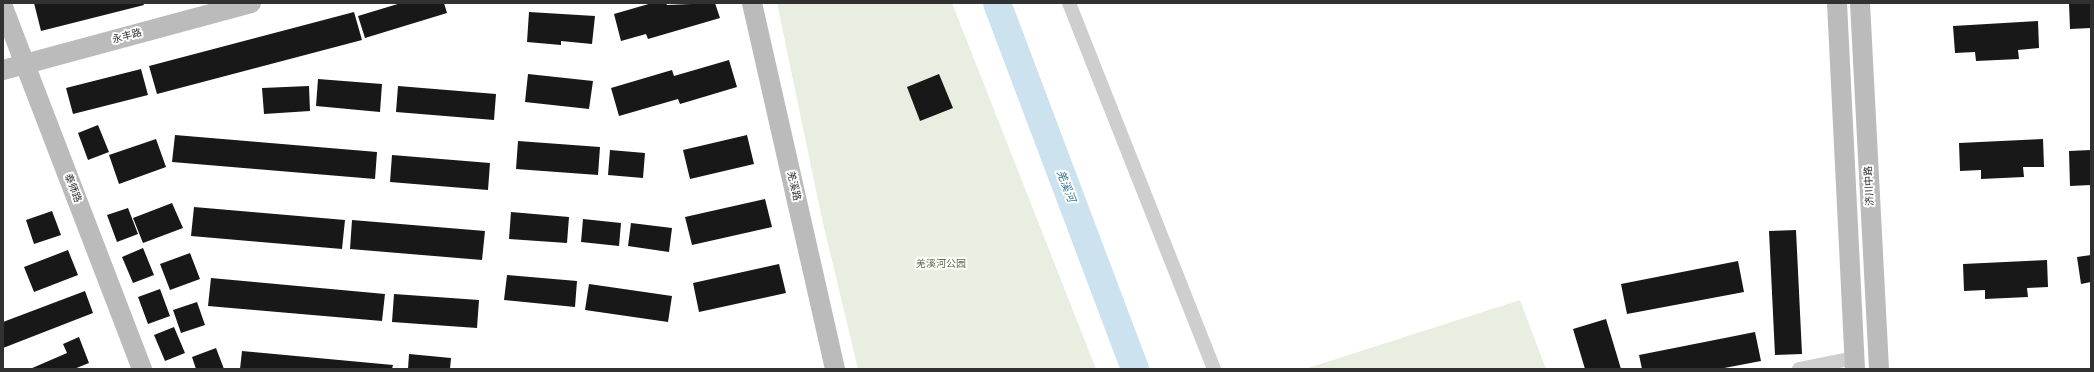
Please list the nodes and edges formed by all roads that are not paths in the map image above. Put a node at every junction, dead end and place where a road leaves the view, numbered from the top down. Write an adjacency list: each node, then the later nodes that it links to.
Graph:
1 (251, 3): 7 (street, 永丰路)
2 (752, 3): 11 (street, 羌溪路)
3 (1837, 3): 9 (street)
4 (1860, 3): 14 (street, 济川中路)
5 (3, 6): 7 (street, 泰师路)
6 (1071, 8): 12 (street)
7 (25, 63): 8 (street, 永丰路); 10 (street, 泰师路)
8 (3, 70)
9 (1855, 363): 13 (street)
10 (142, 369)
11 (835, 369)
12 (1214, 369)
13 (1799, 369)
14 (1879, 369)

